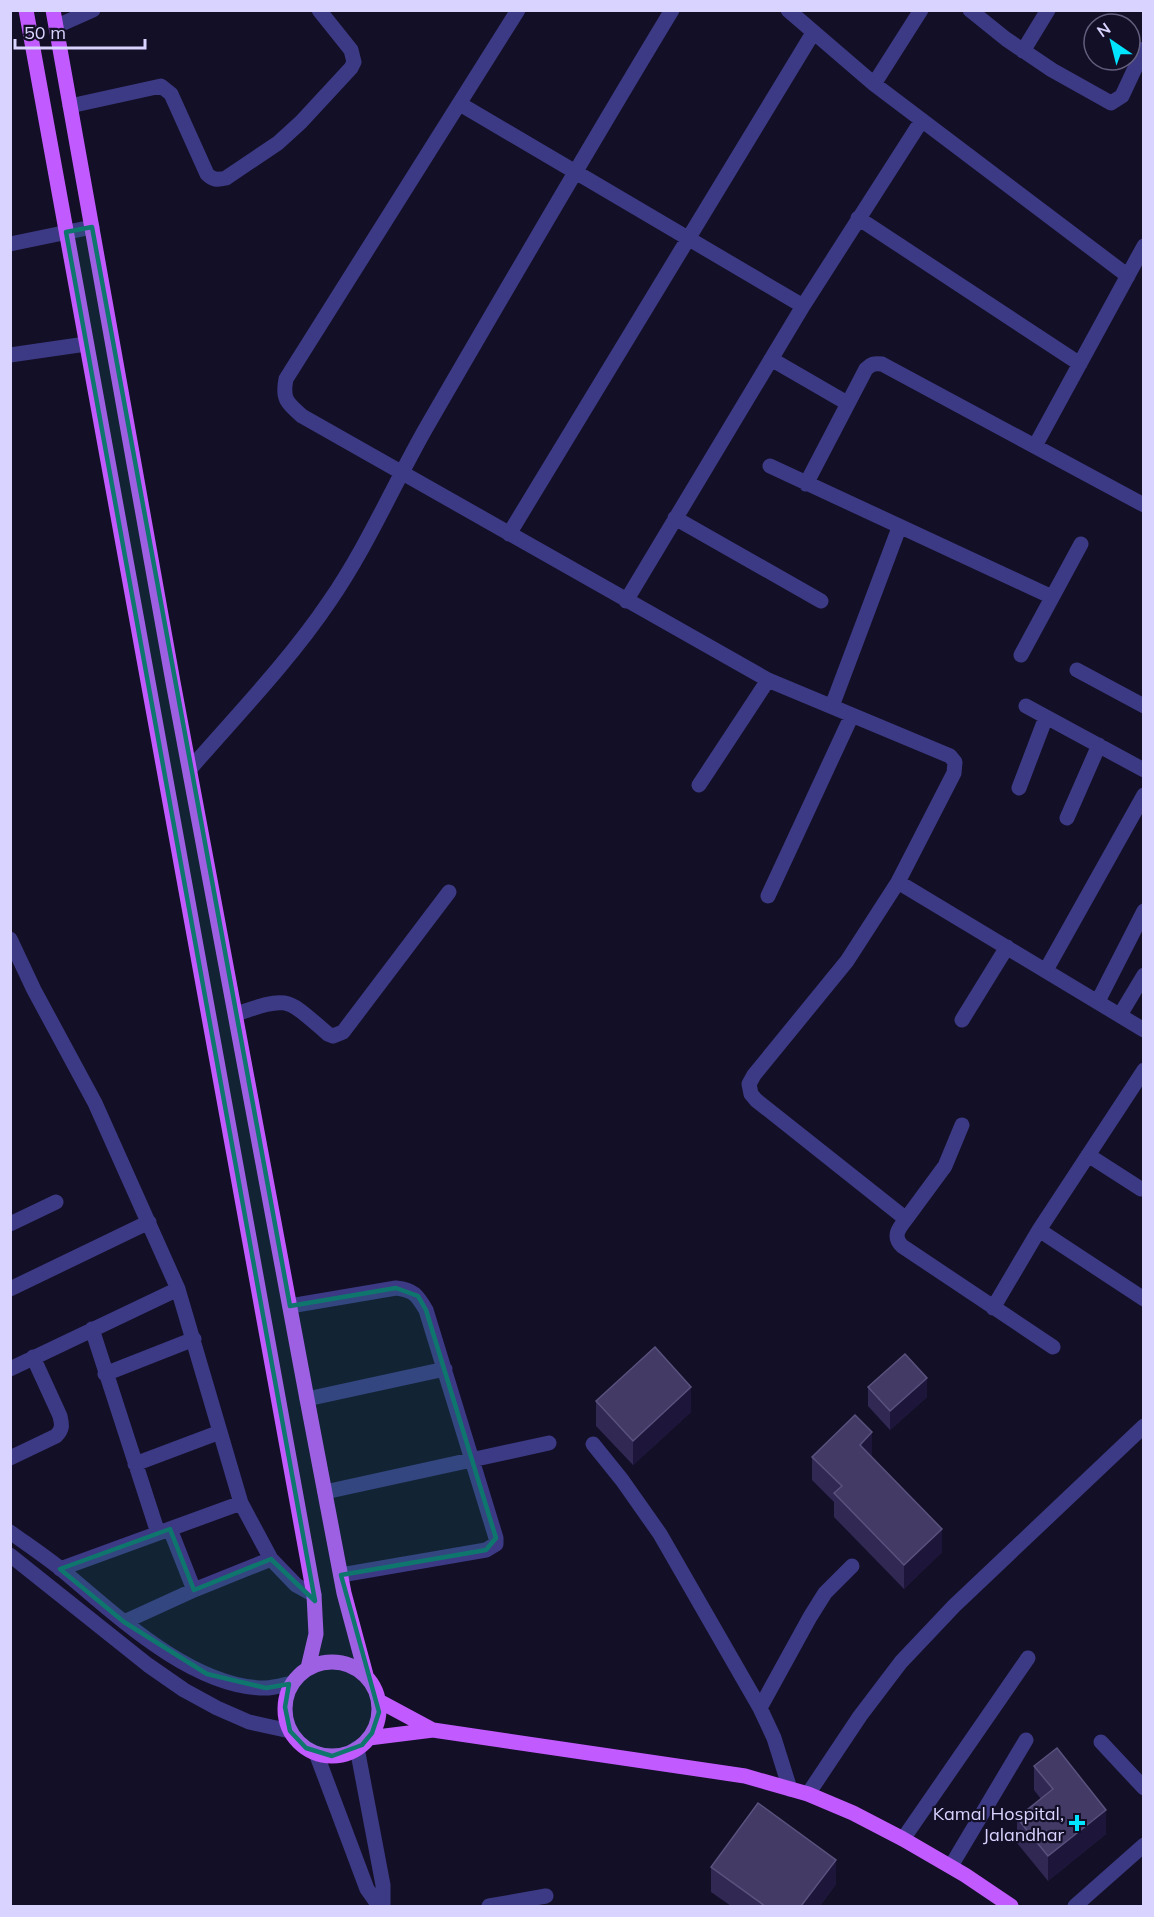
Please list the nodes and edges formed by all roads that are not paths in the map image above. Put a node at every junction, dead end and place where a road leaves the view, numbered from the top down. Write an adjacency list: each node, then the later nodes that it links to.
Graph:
1 (26, 10): 22 (main road)
2 (53, 10): 11 (main road)
3 (93, 10): 11 (street)
4 (319, 10): 17 (street)
5 (518, 10): 16 (street)
6 (672, 10): 19 (street)
7 (788, 10): 12 (street)
8 (921, 10): 15 (street)
9 (970, 10): 14 (street)
10 (1048, 10): 14 (street)
11 (57, 26): 17 (main road)
12 (813, 33): 15 (street); 23 (street)
13 (1143, 49): 14 (street)
14 (1023, 51)
15 (874, 84): 18 (street)
16 (459, 104): 19 (street); 35 (street)
17 (70, 106): 21 (main road)
18 (922, 120): 20 (street); 26 (street)
19 (574, 173): 23 (street); 35 (street)
20 (858, 218): 27 (street); 31 (street)
21 (92, 227): 22 (street); 37 (main road)
22 (66, 232): 24 (street); 28 (main road)
23 (687, 239): 27 (street); 42 (street)
24 (10, 244)
25 (1143, 246): 26 (street)
26 (1128, 276): 31 (street)
27 (803, 306): 30 (street)
28 (86, 344): 29 (street); 38 (main road)
29 (10, 355)
30 (771, 359): 32 (street); 40 (street)
31 (1080, 364): 33 (street)
32 (847, 403): 33 (street); 36 (street)
33 (1035, 446): 39 (street)
34 (770, 466): 36 (street)
35 (401, 473): 42 (street); 56 (street)
36 (806, 484): 41 (street)
37 (138, 485): 38 (main road); 56 (main road)
38 (112, 490): 62 (main road)
39 (1143, 505)
40 (675, 518): 45 (street); 46 (street)
41 (899, 528): 44 (street); 50 (street)
42 (509, 534): 45 (street)
43 (1081, 544): 44 (street)
44 (1052, 597): 47 (street)
45 (626, 600): 49 (street)
46 (821, 600)
47 (1022, 655)
48 (1077, 670): 52 (street)
49 (768, 680): 50 (street); 58 (street)
50 (831, 706): 53 (street)
51 (1026, 706): 54 (street)
52 (1143, 706)
53 (852, 715): 64 (street); 66 (street)
54 (1046, 717): 55 (street); 59 (street)
55 (1099, 745): 57 (street); 63 (street)
56 (190, 769): 61 (main road)
57 (1143, 770)
58 (699, 785)
59 (1019, 788)
60 (1143, 795): 70 (street)
61 (195, 800): 62 (main road); 73 (main road)
62 (170, 804): 116 (main road)
63 (1068, 818)
64 (898, 882): 69 (street); 82 (street)
65 (449, 892): 73 (street)
66 (768, 896)
67 (1143, 911): 72 (street)
68 (10, 939): 83 (street)
69 (1007, 947): 70 (street); 75 (street)
70 (1046, 970): 72 (street)
71 (1143, 975): 74 (street)
72 (1098, 1001): 74 (street)
73 (236, 1014): 89 (main road)
74 (1120, 1015): 76 (street)
75 (962, 1020)
76 (1143, 1030)
77 (1141, 1079): 79 (street)
78 (962, 1125): 82 (street)
79 (1088, 1155): 80 (street); 85 (street)
80 (1141, 1189)
81 (56, 1202): 84 (street)
82 (906, 1219): 90 (street)
83 (149, 1222): 86 (street); 87 (street)
84 (10, 1224)
85 (1039, 1230): 88 (street); 90 (street)
86 (10, 1289)
87 (178, 1289): 91 (street); 92 (street)
88 (1143, 1299)
89 (290, 1306): 96 (street); 98 (main road)
90 (993, 1308): 93 (street)
91 (92, 1329): 94 (street); 97 (street)
92 (194, 1340): 97 (street); 100 (street)
93 (1053, 1347)
94 (33, 1357): 95 (street); 103 (street)
95 (10, 1369)
96 (445, 1369): 98 (street); 104 (street)
97 (105, 1374): 105 (street)
98 (307, 1399): 106 (main road)
99 (1143, 1426): 133 (street)
100 (220, 1432): 105 (street); 107 (street)
101 (549, 1443): 104 (street)
102 (593, 1444): 123 (street)
103 (10, 1458)
104 (472, 1460): 106 (street); 114 (street)
105 (135, 1464): 108 (street)
106 (325, 1492): 114 (main road)
107 (241, 1503): 108 (street); 111 (street)
108 (164, 1531): 113 (street); 115 (street)
109 (10, 1532): 113 (street)
110 (10, 1555): 125 (street)
111 (271, 1559): 115 (street); 116 (street)
112 (852, 1566): 123 (street)
113 (60, 1569): 117 (street)
114 (342, 1575): 120 (main road)
115 (195, 1590): 117 (street)
116 (314, 1595): 119 (main road)
117 (124, 1622): 121 (street)
118 (1028, 1658): 134 (street)
119 (308, 1668): 120 (main road); 121 (main road)
120 (366, 1675): 122 (main road)
121 (292, 1683): 125 (main road)
122 (379, 1701): 124 (main road); 126 (main road)
123 (760, 1708): 132 (street)
124 (433, 1730): 126 (main road); 132 (main road)
125 (290, 1731): 130 (main road)
126 (369, 1738): 129 (main road)
127 (1026, 1740): 136 (street)
128 (1101, 1742): 131 (street)
129 (357, 1748): 130 (main road); 138 (street)
130 (316, 1754): 138 (street)
131 (1143, 1788)
132 (790, 1789): 133 (main road)
133 (808, 1794): 134 (main road)
134 (903, 1839): 136 (main road)
135 (1143, 1845): 141 (street)
136 (951, 1866): 140 (main road)
137 (546, 1896): 139 (street)
138 (381, 1906)
139 (489, 1906)
140 (1011, 1906)
141 (1075, 1906)

